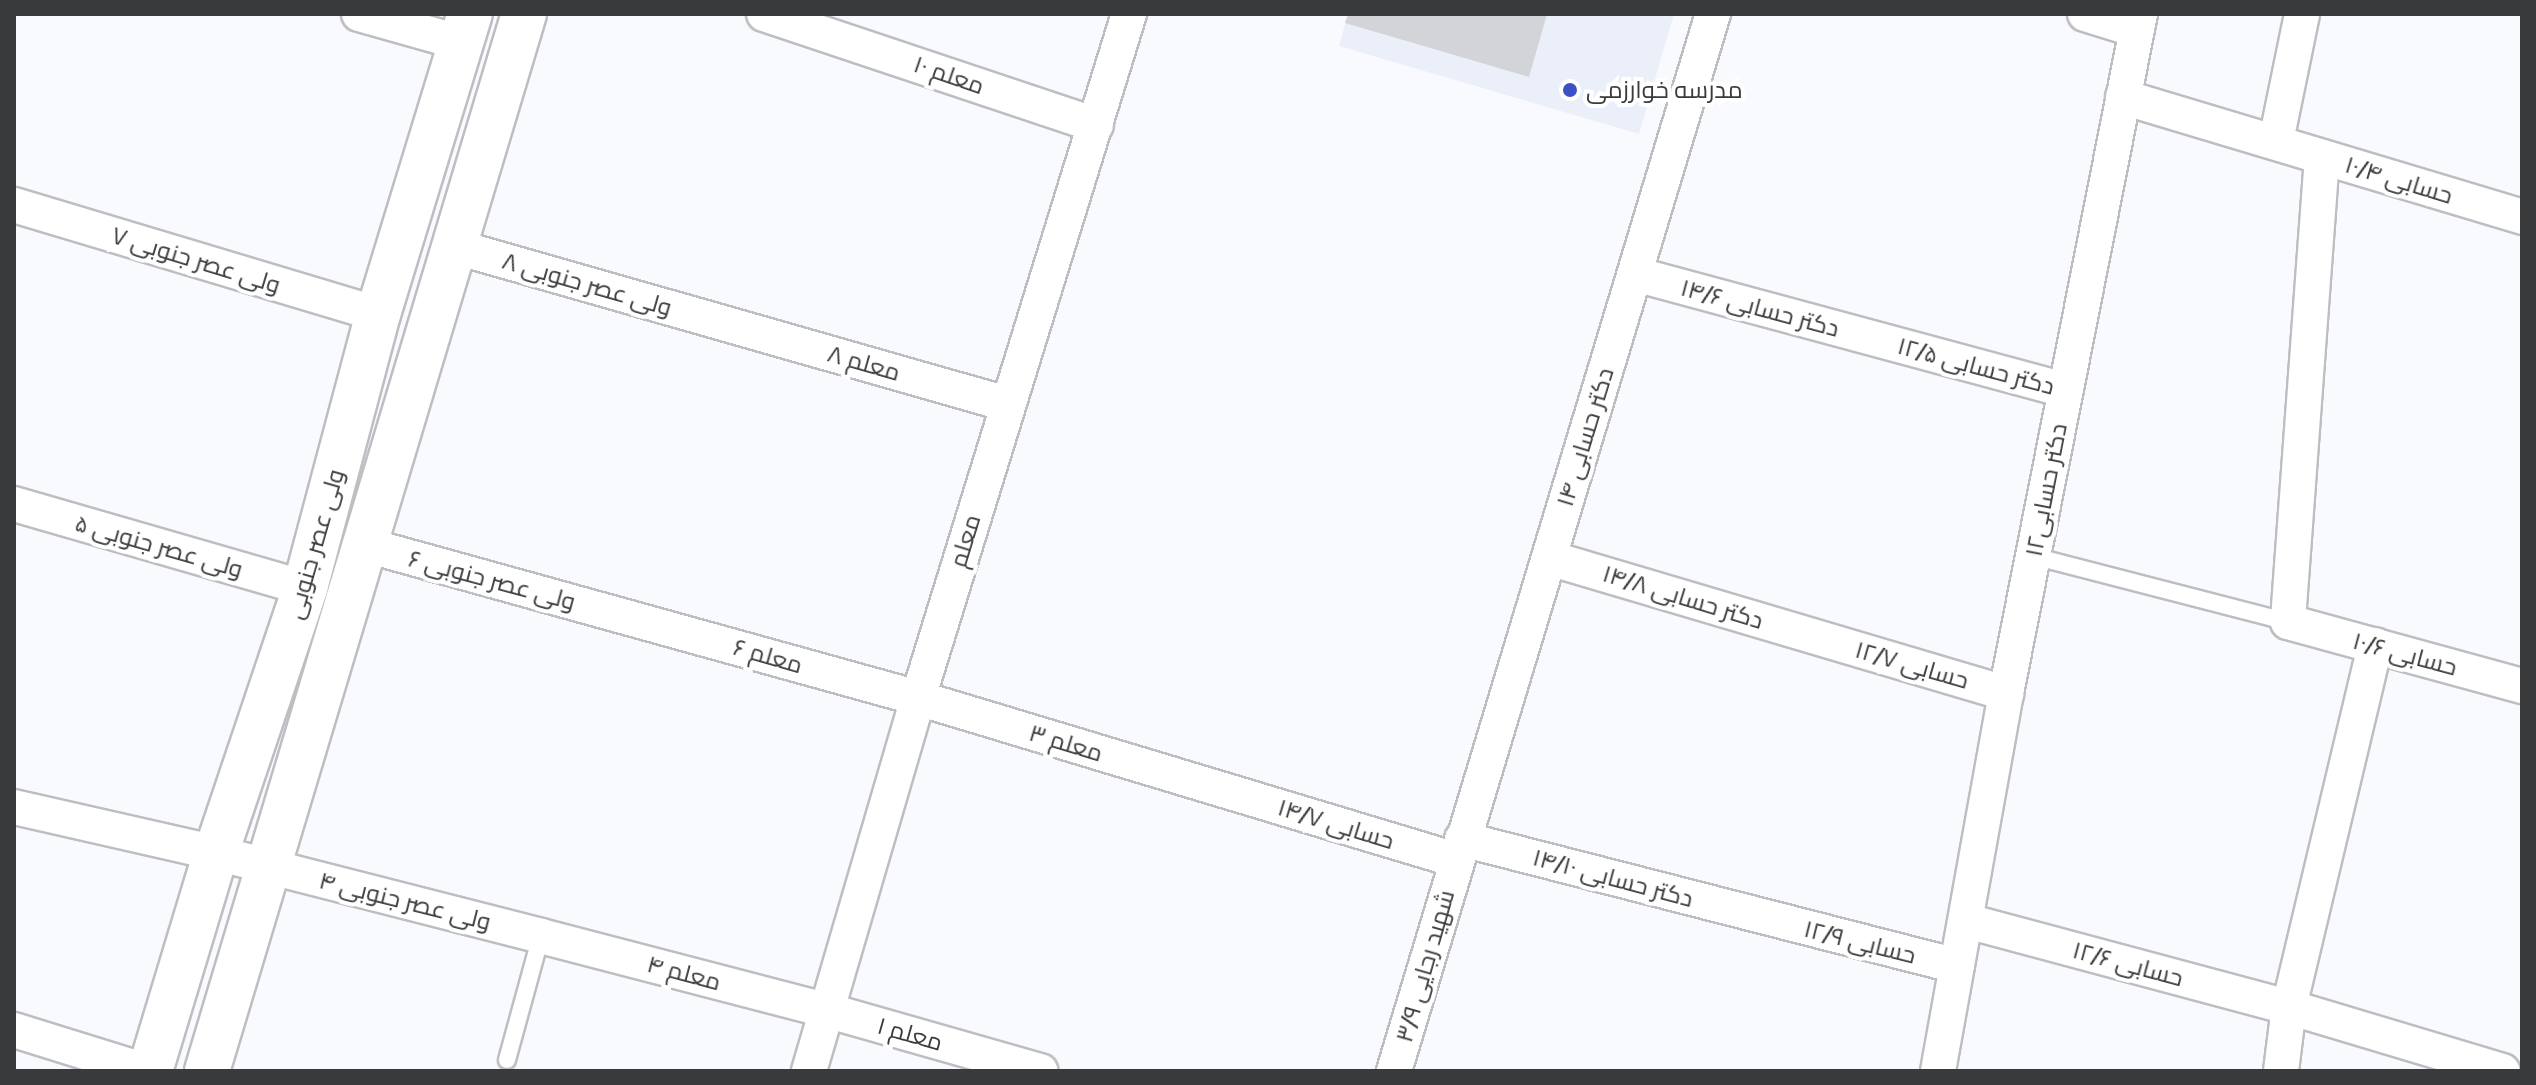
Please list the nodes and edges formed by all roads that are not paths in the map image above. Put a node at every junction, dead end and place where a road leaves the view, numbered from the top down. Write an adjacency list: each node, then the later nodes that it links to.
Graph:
1 (359, 14): 9 (street)
2 (524, 14): 16 (street, ولی عصر جنوبی)
3 (764, 14): 11 (street, معلم ۱۰)
4 (1129, 14): 11 (street, معلم)
5 (1713, 14): 17 (street, دکتر حسابی ۱۴)
6 (2085, 14): 8 (street)
7 (2302, 14): 12 (street)
8 (2139, 22): 10 (street, دکتر حسابی۱۲)
9 (466, 28): 18 (street, ولی عصر جنوبی)
10 (2123, 97): 12 (street, حسابی ۱۰/۴); 21 (street, دکتر حسابی۱۲)
11 (1096, 125): 22 (street, معلم)
12 (2276, 141): 13 (street, حسابی ۱۰/۴)
13 (2322, 157): 15 (street, حسابی ۱۰/۴); 29 (street)
14 (14, 205): 18 (street, ولی عصر جنوبی ۷)
15 (2522, 217)
16 (453, 246): 19 (street, ولی عصر جنوبی ۸); 24 (street, ولی عصر جنوبی)
17 (1635, 274): 20 (street, دکتر حسابی ۱۴/۶); 26 (street, دکتر حسابی ۱۴)
18 (378, 314): 27 (street, ولی عصر جنوبی)
19 (721, 322): 22 (street, معلم ۸)
20 (1886, 341): 21 (street, دکتر حسابی ۱۲/۵)
21 (2066, 390): 25 (street, دکتر حسابی۱۲)
22 (1007, 404): 34 (street, معلم)
23 (14, 504): 27 (street, ولی عصر جنوبی ۵)
24 (366, 545): 28 (street, ولی عصر جنوبی ۶); 39 (street, ولی عصر جنوبی)
25 (2033, 556): 29 (lane); 33 (street, دکتر حسابی۱۲)
26 (1549, 558): 30 (street, دکتر حسابی ۱۴/۸); 37 (street, دکتر حسابی ۱۴)
27 (305, 588): 38 (street, ولی عصر جنوبی)
28 (619, 614): 34 (street, معلم ۶)
29 (2288, 622): 31 (street, حسابی ۱۰/۶)
30 (1817, 637): 33 (street, حسابی ۱۲/۷)
31 (2375, 645): 32 (street, حسابی ۱۰/۶); 44 (street)
32 (2522, 686)
33 (2006, 693): 41 (street, دکتر حسابی۱۲)
34 (918, 698): 35 (street, معلم ۳); 45 (street, معلم)
35 (1215, 788): 37 (street, حسابی ۱۴/۷)
36 (14, 807): 38 (street, ولی عصر جنوبی ۴)
37 (1459, 849): 40 (street, دکتر حسابی ۱۴/۱۰); 52 (street, شهید رجایی ۳/۹)
38 (216, 853): 39 (street, ولی عصر جنوبی ۴); 48 (street, ولی عصر جنوبی)
39 (270, 867): 42 (street, ولی عصر جنوبی ۴); 49 (street, ولی عصر جنوبی)
40 (1763, 917): 43 (street, حسابی ۱۲/۹)
41 (1967, 921): 43 (street, دکتر حسابی۱۲); 44 (street, حسابی ۱۲/۶)
42 (541, 936): 45 (street, معلم ۴); 47 (lane)
43 (1957, 966): 53 (street, دکتر حسابی۱۲)
44 (2289, 1007): 54 (street); 55 (street, حسابی ۱۲/۶)
45 (826, 1010): 50 (street, معلم); 51 (street, معلم ۱)
46 (14, 1030): 48 (street)
47 (507, 1060)
48 (148, 1071)
49 (207, 1071)
50 (809, 1071)
51 (1040, 1071)
52 (1394, 1071)
53 (1938, 1071)
54 (2281, 1071)
55 (2503, 1071)

